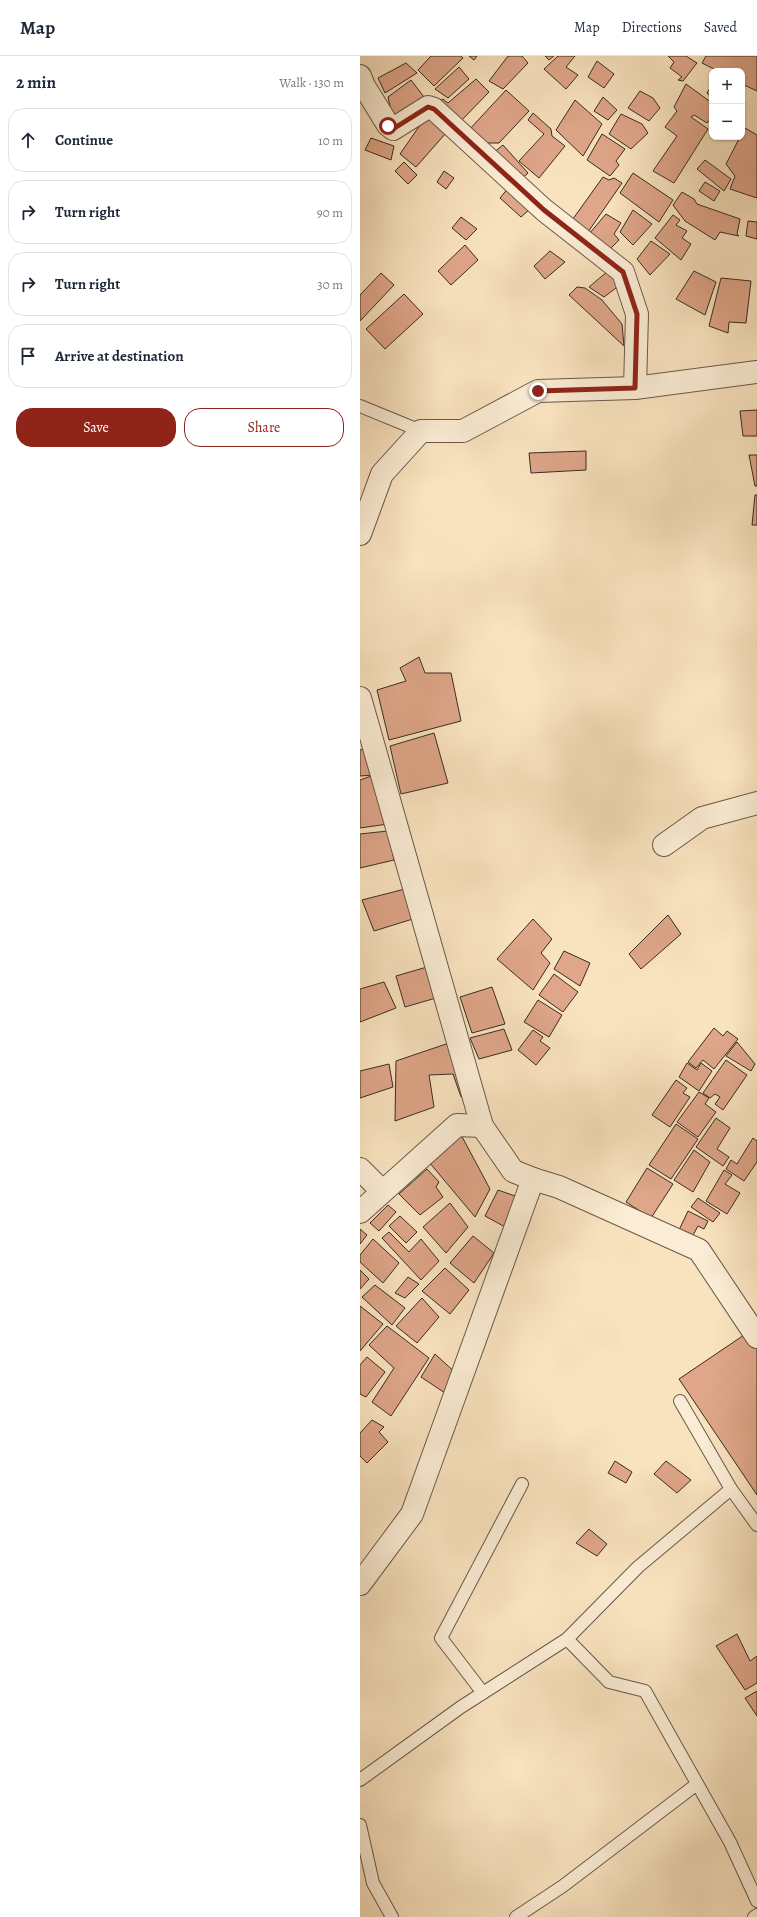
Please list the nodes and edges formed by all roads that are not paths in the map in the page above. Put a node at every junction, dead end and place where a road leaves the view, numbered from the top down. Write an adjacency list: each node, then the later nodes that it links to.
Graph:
1 (360, 76): 3 (street)
2 (757, 372): 3 (street)
3 (635, 388): 5 (street)
4 (360, 406): 5 (lane)
5 (421, 431): 6 (street)
6 (360, 534)
7 (360, 698): 10 (street)
8 (757, 803): 9 (street)
9 (664, 845)
10 (482, 1126): 12 (street); 13 (street)
11 (360, 1169): 13 (street)
12 (533, 1179): 15 (street); 20 (street)
13 (382, 1191): 14 (street)
14 (360, 1212)
15 (757, 1337)
16 (680, 1401): 18 (lane)
17 (522, 1484): 22 (lane)
18 (731, 1489): 19 (lane); 21 (lane)
19 (757, 1525)
20 (360, 1584)
21 (567, 1639): 22 (lane); 24 (lane)
22 (483, 1694): 23 (lane)
23 (360, 1780)
24 (697, 1784): 26 (lane); 29 (lane)
25 (360, 1825): 28 (lane)
26 (757, 1901)
27 (757, 1915): 30 (lane)
28 (392, 1917)
29 (516, 1917)
30 (754, 1917)

